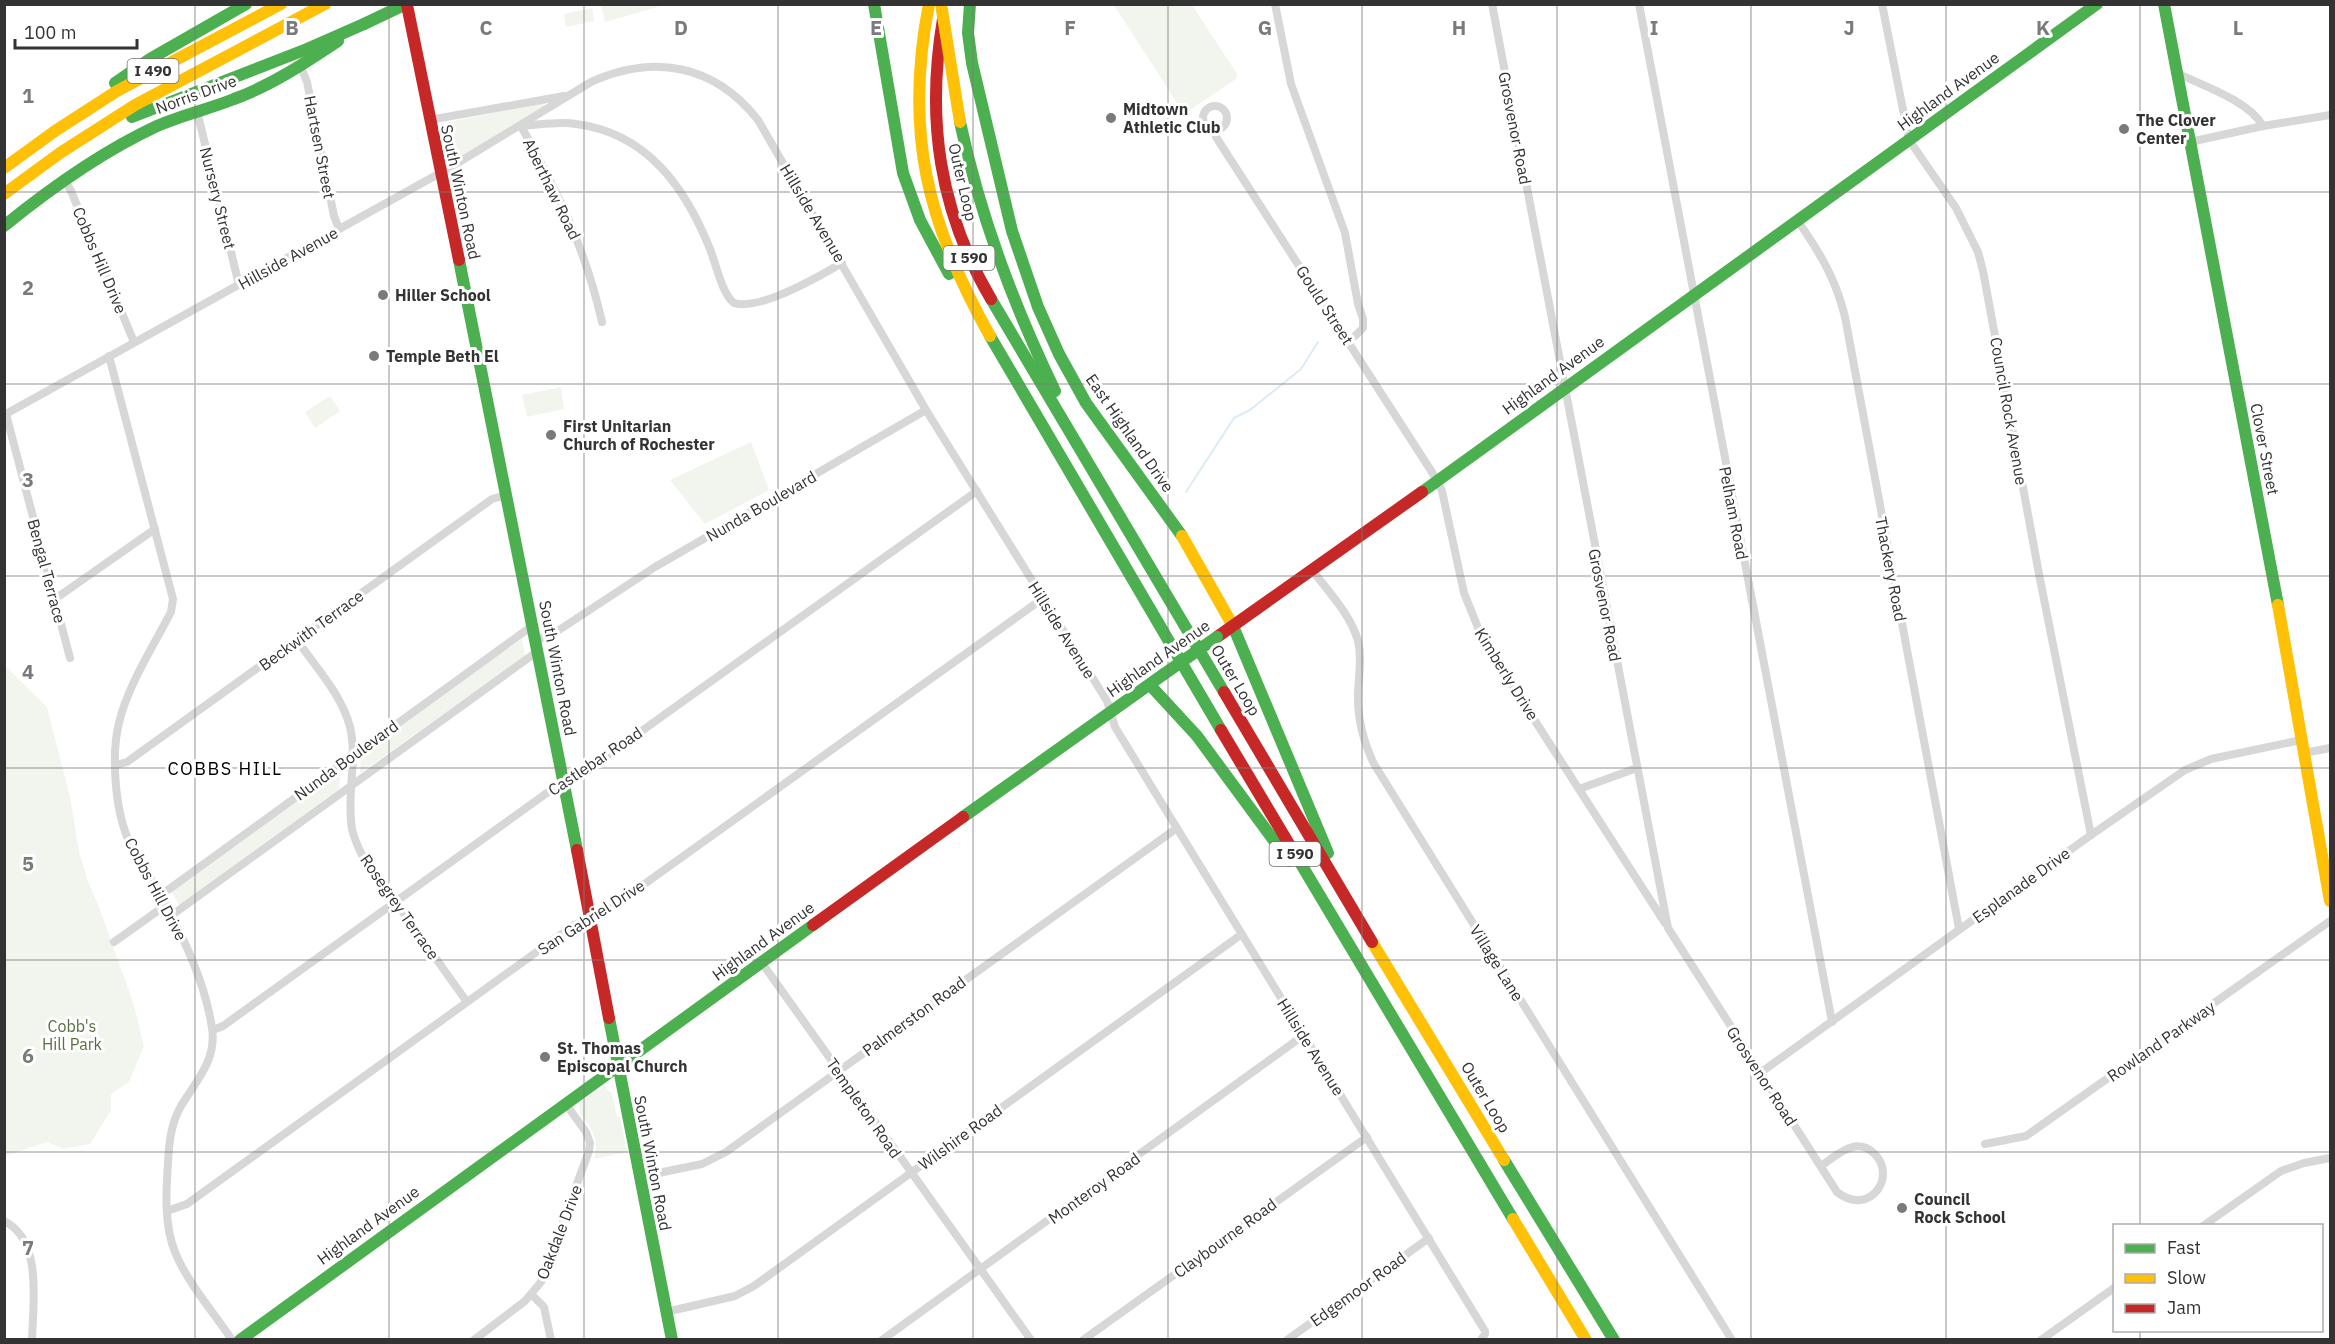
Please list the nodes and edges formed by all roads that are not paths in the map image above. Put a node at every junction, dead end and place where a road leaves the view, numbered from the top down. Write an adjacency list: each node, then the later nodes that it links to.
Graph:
1 (246, 4): 29 (main road)
2 (281, 4): 29 (main road, I 490)
3 (325, 4): 28 (main road, I 490)
4 (874, 4): 44 (main road)
5 (929, 4): 44 (main road, Outer Loop / I 590)
6 (941, 4): 49 (main road, bridge)
7 (946, 4): 49 (main road, Outer Loop / I 590)
8 (970, 4): 57 (main road, East Highland Drive)
9 (1275, 4): 41 (street)
10 (1492, 4): 45 (street, Grosvenor Road)
11 (1639, 4): 39 (street, Pelham Road)
12 (1882, 4): 26 (street, Council Rock Avenue)
13 (2097, 4): 26 (main road, Highland Avenue)
14 (2164, 4): 18 (main road, Clover Street)
15 (407, 5): 16 (main road, Norris Drive); 22 (main road, South Winton Road)
16 (364, 24): 17 (main road, Norris Drive); 28 (main road)
17 (300, 65): 20 (main road, Norris Drive); 36 (street, Hartsen Street)
18 (2177, 73): 24 (street); 27 (main road, Clover Street)
19 (568, 95): 22 (street, Hillside Avenue); 23 (street, Hillside Avenue); 37 (street, Hillside Avenue)
20 (197, 111): 32 (main road, Norris Drive); 38 (street, Nursery Street)
21 (2331, 115): 24 (street)
22 (429, 120): 31 (main road, South Winton Road)
23 (521, 126): 31 (street, Hillside Avenue); 37 (street); 40 (street, Aberthaw Road)
24 (2263, 126): 27 (street)
25 (1217, 130): 48 (street, Gould Street)
26 (1909, 140): 34 (main road, Highland Avenue); 72 (street, Council Rock Avenue)
27 (2190, 142): 63 (main road, Clover Street)
28 (72, 145): 33 (main road, I 490)
29 (30, 148): 30 (main road, I 490)
30 (4, 168)
31 (440, 173): 36 (street, Hillside Avenue); 51 (main road, South Winton Road)
32 (64, 179): 35 (main road, Norris Drive); 42 (street, Cobbs Hill Drive)
33 (4, 194)
34 (1797, 220): 39 (main road, Highland Avenue); 83 (street, Thackery Road)
35 (4, 226)
36 (339, 229): 38 (street, Hillside Avenue)
37 (843, 263): 46 (street, Hillside Avenue)
38 (239, 285): 42 (street, Hillside Avenue)
39 (1693, 295): 45 (main road, Highland Avenue); 88 (street, Pelham Road)
40 (602, 322)
41 (1355, 336)
42 (134, 342): 43 (street, Hillside Avenue)
43 (109, 356): 47 (street, Hillside Avenue); 52 (street, Cobbs Hill Drive)
44 (1008, 367): 79 (main road, Outer Loop / I 590)
45 (1564, 387): 48 (main road, Highland Avenue); 67 (street, Grosvenor Road)
46 (926, 410): 50 (street, Hillside Avenue); 59 (street, Nunda Boulevard)
47 (5, 414): 54 (street, Bengal Terrace)
48 (1437, 480): 53 (main road, Highland Avenue); 70 (street, Kimberly Drive)
49 (1100, 482): 77 (main road, Outer Loop / I 590)
50 (977, 491): 55 (street, Hillside Avenue); 68 (street, Castlebar Road)
51 (506, 495): 56 (main road, South Winton Road); 58 (street, Beckwith Terrace)
52 (155, 529): 54 (street); 66 (street, Cobbs Hill Drive)
53 (1312, 570): 57 (main road, Highland Avenue); 122 (street, Village Lane)
54 (55, 599): 60 (street, Bengal Terrace)
55 (1042, 599): 62 (street, Hillside Avenue); 80 (street, San Gabriel Drive)
56 (532, 626): 59 (main road, South Winton Road); 65 (street, Nunda Boulevard)
57 (1233, 626): 61 (main road, Highland Avenue, bridge); 77 (main road, East Highland Drive)
58 (297, 640): 65 (street, Rosegrey Terrace); 66 (street, Beckwith Terrace)
59 (537, 646): 68 (main road, South Winton Road); 69 (street, Nunda Boulevard)
60 (70, 658)
61 (1150, 685): 62 (main road, Highland Avenue); 79 (main road)
62 (1111, 712): 71 (street, Hillside Avenue); 86 (main road, Highland Avenue)
63 (2302, 746): 64 (street, Esplanade Drive); 72 (street, Esplanade Drive); 74 (main road, Clover Street)
64 (2331, 748)
65 (352, 754): 69 (street, Rosegrey Terrace); 73 (street, Nunda Boulevard)
66 (116, 765): 73 (street, Cobbs Hill Drive)
67 (1637, 768): 70 (street); 82 (street, Grosvenor Road)
68 (563, 783): 75 (street, Castlebar Road); 80 (main road, South Winton Road)
69 (352, 786): 75 (street, Rosegrey Terrace); 78 (street, Nunda Boulevard)
70 (1579, 789): 82 (street, Kimberly Drive)
71 (1177, 828): 84 (street, Hillside Avenue); 92 (street, Palmerston Road)
72 (2091, 835): 83 (street, Esplanade Drive)
73 (160, 895): 76 (street, Cobbs Hill Drive)
74 (2331, 901)
75 (395, 902): 87 (street, Rosegrey Terrace); 89 (street, Castlebar Road)
76 (166, 905): 78 (street, Cobbs Hill Drive); 85 (street)
77 (1350, 906): 121 (main road, Outer Loop / I 590)
78 (172, 915): 89 (street, Cobbs Hill Drive)
79 (1332, 917): 120 (main road, Outer Loop / I 590)
80 (589, 919): 87 (street, San Gabriel Drive); 91 (main road, South Winton Road)
81 (2331, 921): 96 (street, Rowland Parkway)
82 (1668, 928): 93 (street, Grosvenor Road)
83 (1959, 929): 88 (street, Esplanade Drive)
84 (1242, 934): 90 (street, Hillside Avenue); 99 (street, Wilshire Road)
85 (114, 942)
86 (762, 963): 91 (main road, Highland Avenue); 92 (street, Templeton Road)
87 (467, 1002): 101 (street, San Gabriel Drive)
88 (1832, 1022): 93 (street, Esplanade Drive)
89 (213, 1030): 101 (street, Cobbs Hill Drive)
90 (1304, 1035): 95 (street, Hillside Avenue); 105 (street, Monteroy Road)
91 (617, 1065): 94 (main road, Highland Avenue); 100 (main road, South Winton Road)
92 (838, 1071): 99 (street, Templeton Road); 100 (street, Palmerston Road)
93 (1760, 1073): 98 (street, Grosvenor Road)
94 (565, 1103): 107 (street, Oakdale Drive); 111 (main road, Highland Avenue)
95 (1366, 1137): 104 (street, Hillside Avenue); 117 (street, Claybourne Road)
96 (1985, 1144)
97 (2331, 1158): 103 (street)
98 (1821, 1166): 98 (street, Grosvenor Road)
99 (910, 1173): 105 (street, Templeton Road); 108 (street, Wilshire Road)
100 (639, 1177): 108 (main road, South Winton Road)
101 (167, 1211): 110 (street, Cobbs Hill Drive)
102 (4, 1221): 109 (street)
103 (2206, 1224)
104 (1429, 1238): 118 (street, Edgemoor Road); 119 (street, Hillside Avenue)
105 (981, 1270): 115 (street, Monteroy Road); 116 (street, Templeton Road)
106 (2113, 1289): 123 (street)
107 (532, 1295): 112 (street, Oakdale Drive); 113 (street)
108 (666, 1312): 114 (main road, South Winton Road)
109 (32, 1340)
110 (232, 1340)
111 (240, 1340)
112 (474, 1340)
113 (551, 1340)
114 (672, 1340)
115 (882, 1340)
116 (1031, 1340)
117 (1083, 1340)
118 (1287, 1340)
119 (1481, 1340)
120 (1586, 1340)
121 (1614, 1340)
122 (1732, 1340)
123 (2041, 1340)

